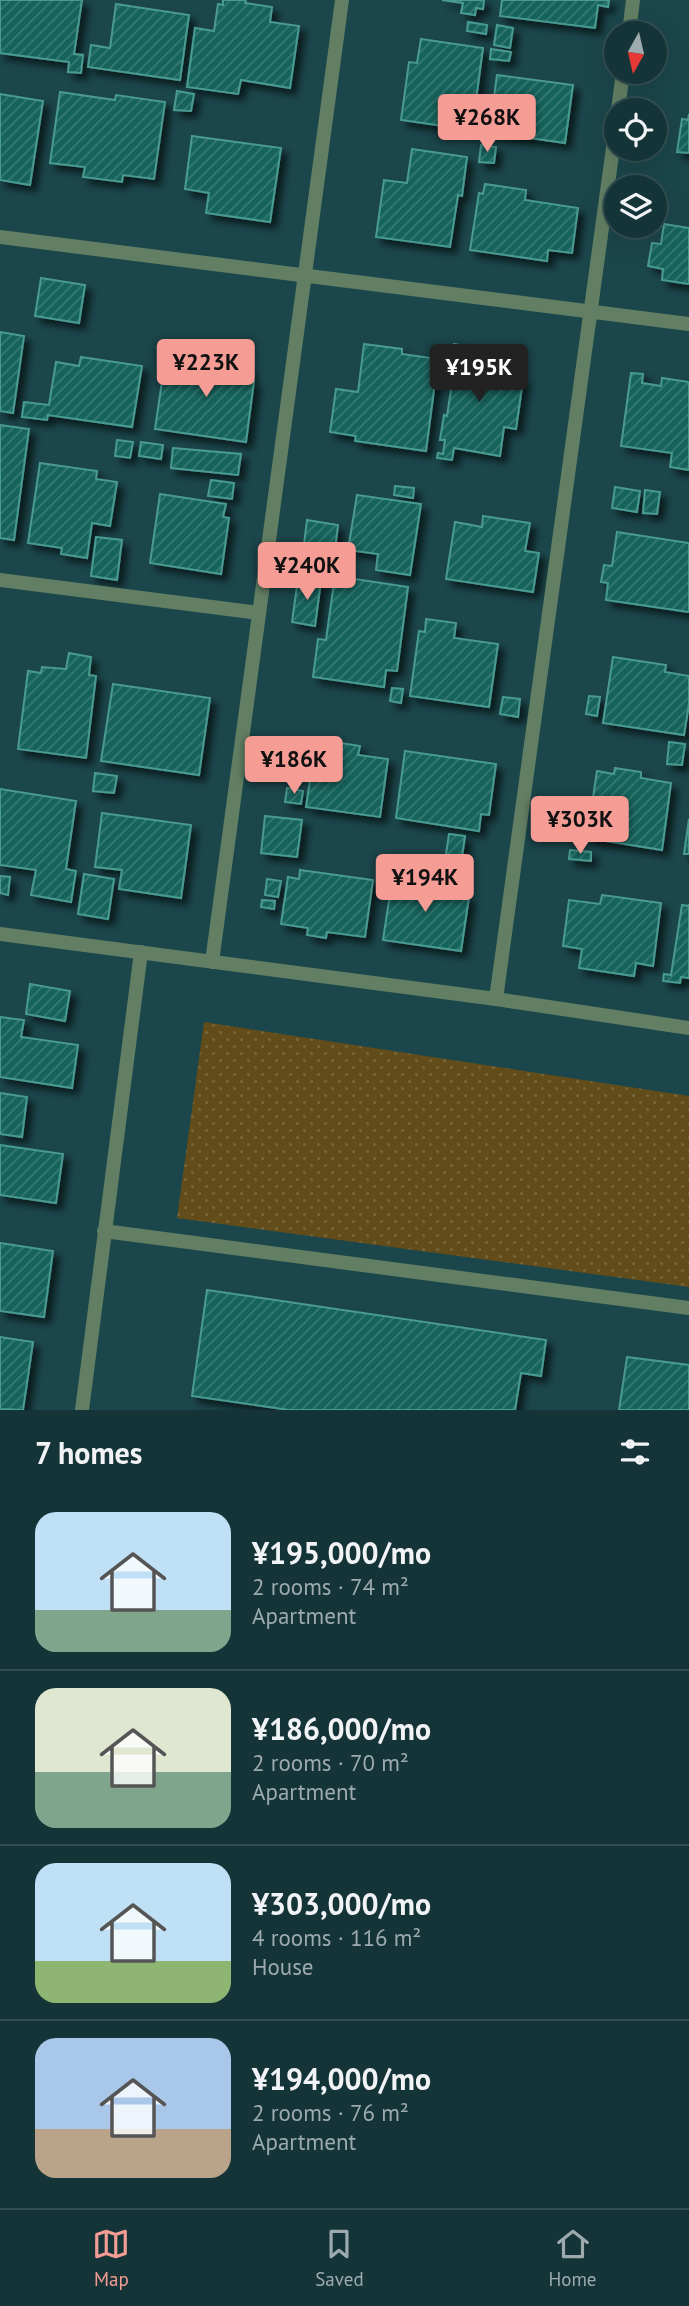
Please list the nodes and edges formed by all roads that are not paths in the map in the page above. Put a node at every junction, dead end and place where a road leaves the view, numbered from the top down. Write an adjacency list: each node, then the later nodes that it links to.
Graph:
1 (342, 0): 6 (street)
2 (633, 0): 3 (street)
3 (630, 21)
4 (611, 161): 7 (street)
5 (0, 237): 6 (street)
6 (305, 276): 7 (street); 10 (street)
7 (590, 313): 8 (street); 14 (street)
8 (689, 324)
9 (0, 580): 10 (street)
10 (259, 613): 13 (street)
11 (0, 934): 12 (street)
12 (141, 952): 13 (street); 16 (street)
13 (212, 962): 14 (street)
14 (496, 999): 15 (street)
15 (689, 1028)
16 (104, 1231): 17 (street); 18 (street)
17 (689, 1308)
18 (82, 1410)

